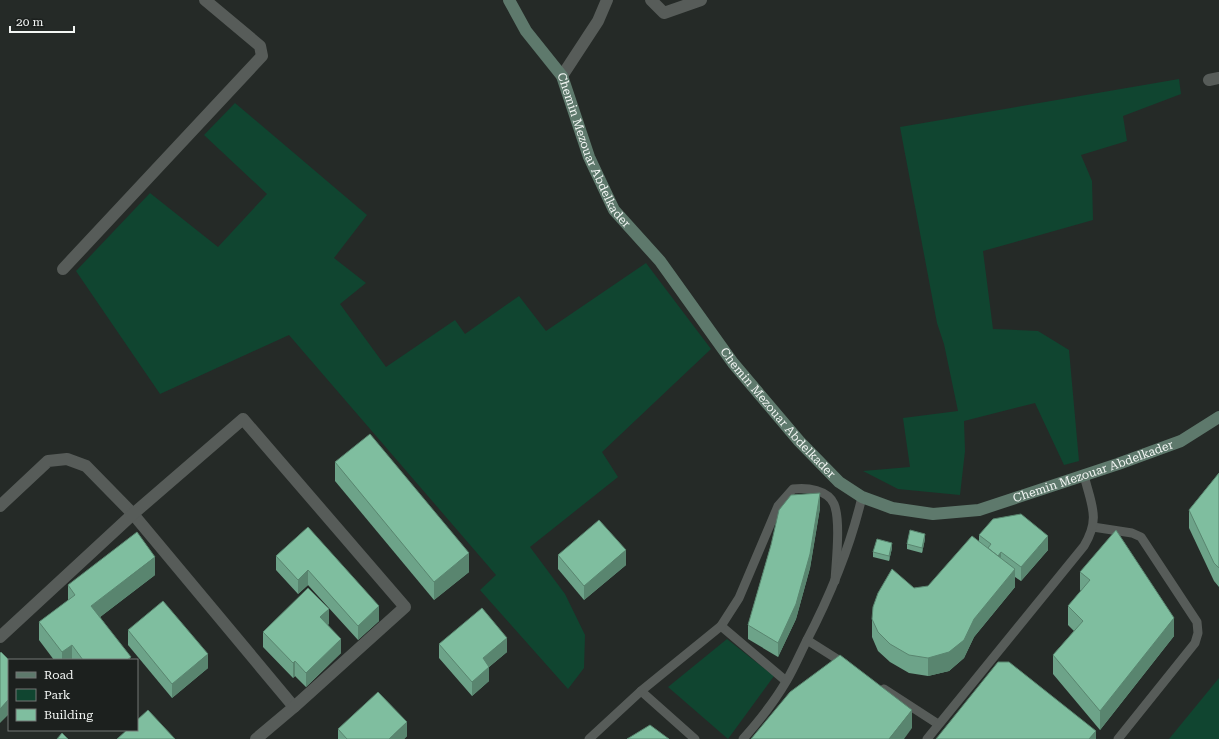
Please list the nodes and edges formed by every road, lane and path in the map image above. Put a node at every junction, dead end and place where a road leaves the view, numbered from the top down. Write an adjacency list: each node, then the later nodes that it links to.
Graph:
1 (205, 0): 7 (street)
2 (509, 0): 6 (street, Chemin Mezouar Abdelkader)
3 (607, 0): 6 (street)
4 (651, 0): 5 (street)
5 (701, 0)
6 (562, 76): 10 (street, Chemin Mezouar Abdelkader)
7 (63, 269)
8 (1219, 417): 9 (street, Chemin Mezouar Abdelkader)
9 (1084, 475): 10 (street, Chemin Mezouar Abdelkader); 13 (lane)
10 (862, 497): 14 (lane)
11 (0, 506): 12 (street)
12 (133, 514): 16 (street); 22 (street); 22 (street)
13 (1093, 527): 23 (lane); 29 (lane)
14 (835, 581): 15 (lane); 17 (lane)
15 (720, 626): 19 (lane); 21 (lane)
16 (0, 637)
17 (807, 640): 18 (lane); 19 (lane)
18 (853, 670)
19 (786, 681): 27 (lane)
20 (873, 682): 23 (lane)
21 (641, 691): 25 (lane); 26 (lane)
22 (294, 707): 24 (street)
23 (938, 724): 28 (lane)
24 (256, 739)
25 (589, 739)
26 (695, 739)
27 (743, 739)
28 (927, 739)
29 (1118, 739)

